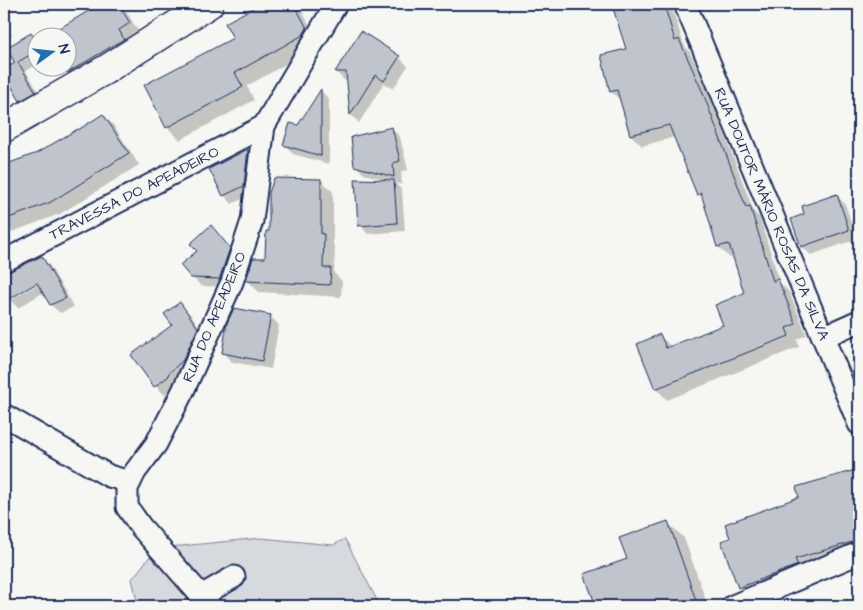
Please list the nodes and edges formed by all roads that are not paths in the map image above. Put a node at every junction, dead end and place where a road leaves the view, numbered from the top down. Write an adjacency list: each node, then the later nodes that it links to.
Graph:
1 (209, 4): 5 (street)
2 (336, 4): 4 (street, RUA DO APEADEIRO)
3 (684, 4): 8 (street, RUA DOUTOR MÁRIO ROSAS DA SILVA)
4 (264, 126): 6 (street, TRAVESSA DO APEADEIRO); 11 (street, RUA DO APEADEIRO)
5 (4, 128)
6 (4, 261)
7 (859, 321): 8 (street)
8 (823, 337): 10 (street, RUA DOUTOR MÁRIO ROSAS DA SILVA)
9 (4, 415): 11 (street)
10 (859, 424)
11 (130, 482): 14 (street, RUA DO APEADEIRO)
12 (859, 553): 15 (street)
13 (234, 577): 14 (street)
14 (206, 601)
15 (733, 606)

